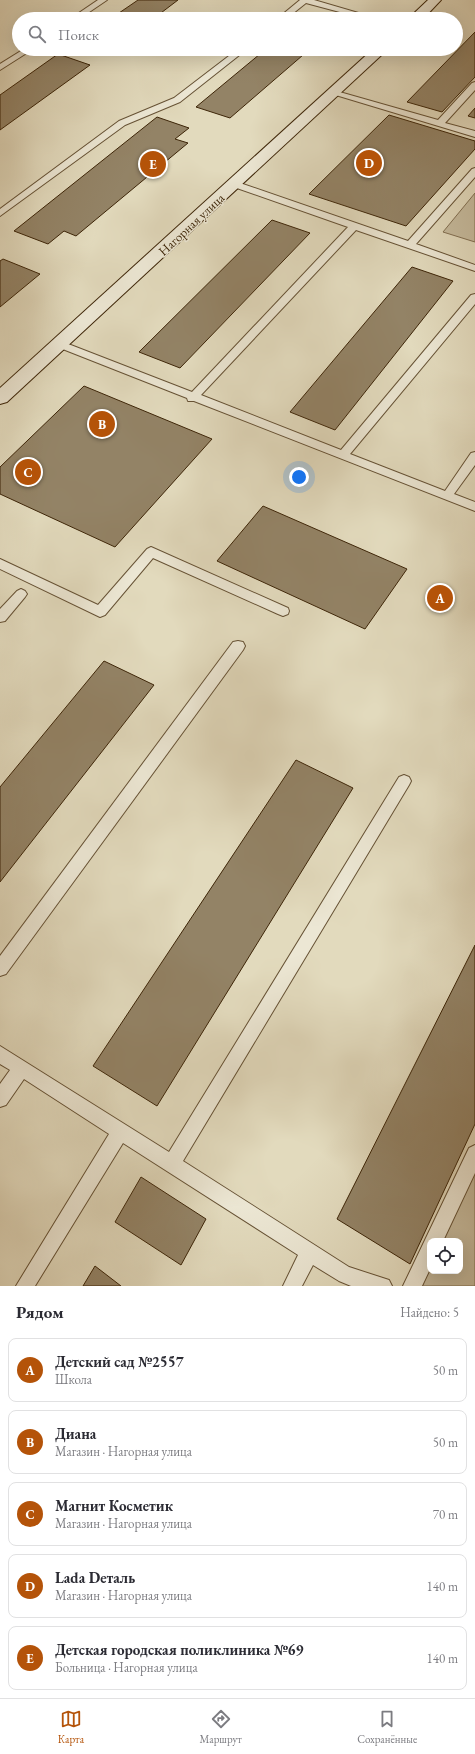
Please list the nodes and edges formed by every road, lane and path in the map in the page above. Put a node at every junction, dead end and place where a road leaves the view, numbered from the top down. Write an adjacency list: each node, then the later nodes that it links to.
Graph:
1 (103, 0): 4 (lane)
2 (305, 0): 5 (lane); 6 (lane)
3 (435, 0): 7 (street)
4 (85, 12)
5 (290, 12)
6 (349, 12)
7 (422, 12)
8 (18, 56): 11 (lane)
9 (233, 56): 18 (lane)
10 (374, 56): 13 (street, Нагорная улица)
11 (0, 68)
12 (475, 84): 14 (lane)
13 (333, 93): 14 (lane); 17 (street, Нагорная улица)
14 (439, 124): 15 (lane)
15 (475, 134)
16 (475, 171): 20 (lane)
17 (234, 184): 19 (lane); 23 (street, Нагорная улица)
18 (0, 213)
19 (354, 226): 20 (lane); 25 (lane)
20 (410, 245): 21 (lane)
21 (475, 268)
22 (475, 297): 26 (lane)
23 (59, 344): 24 (street, Нагорная улица); 25 (lane)
24 (0, 398)
25 (192, 398): 26 (lane)
26 (343, 455): 28 (lane)
27 (475, 456): 28 (lane)
28 (447, 496): 29 (lane)
29 (475, 507)
30 (0, 564): 32 (lane)
31 (22, 594): 33 (lane)
32 (283, 611)
33 (0, 617)
34 (238, 646): 36 (lane)
35 (404, 781): 42 (lane)
36 (0, 969)
37 (0, 1054): 38 (lane)
38 (21, 1068): 39 (lane); 40 (lane)
39 (0, 1099)
40 (120, 1132): 42 (lane); 46 (lane)
41 (475, 1154): 43 (lane)
42 (171, 1165): 44 (lane)
43 (435, 1238)
44 (309, 1253): 47 (lane); 48 (lane)
45 (427, 1255): 49 (lane)
46 (25, 1286)
47 (292, 1286)
48 (383, 1286)
49 (412, 1286)

